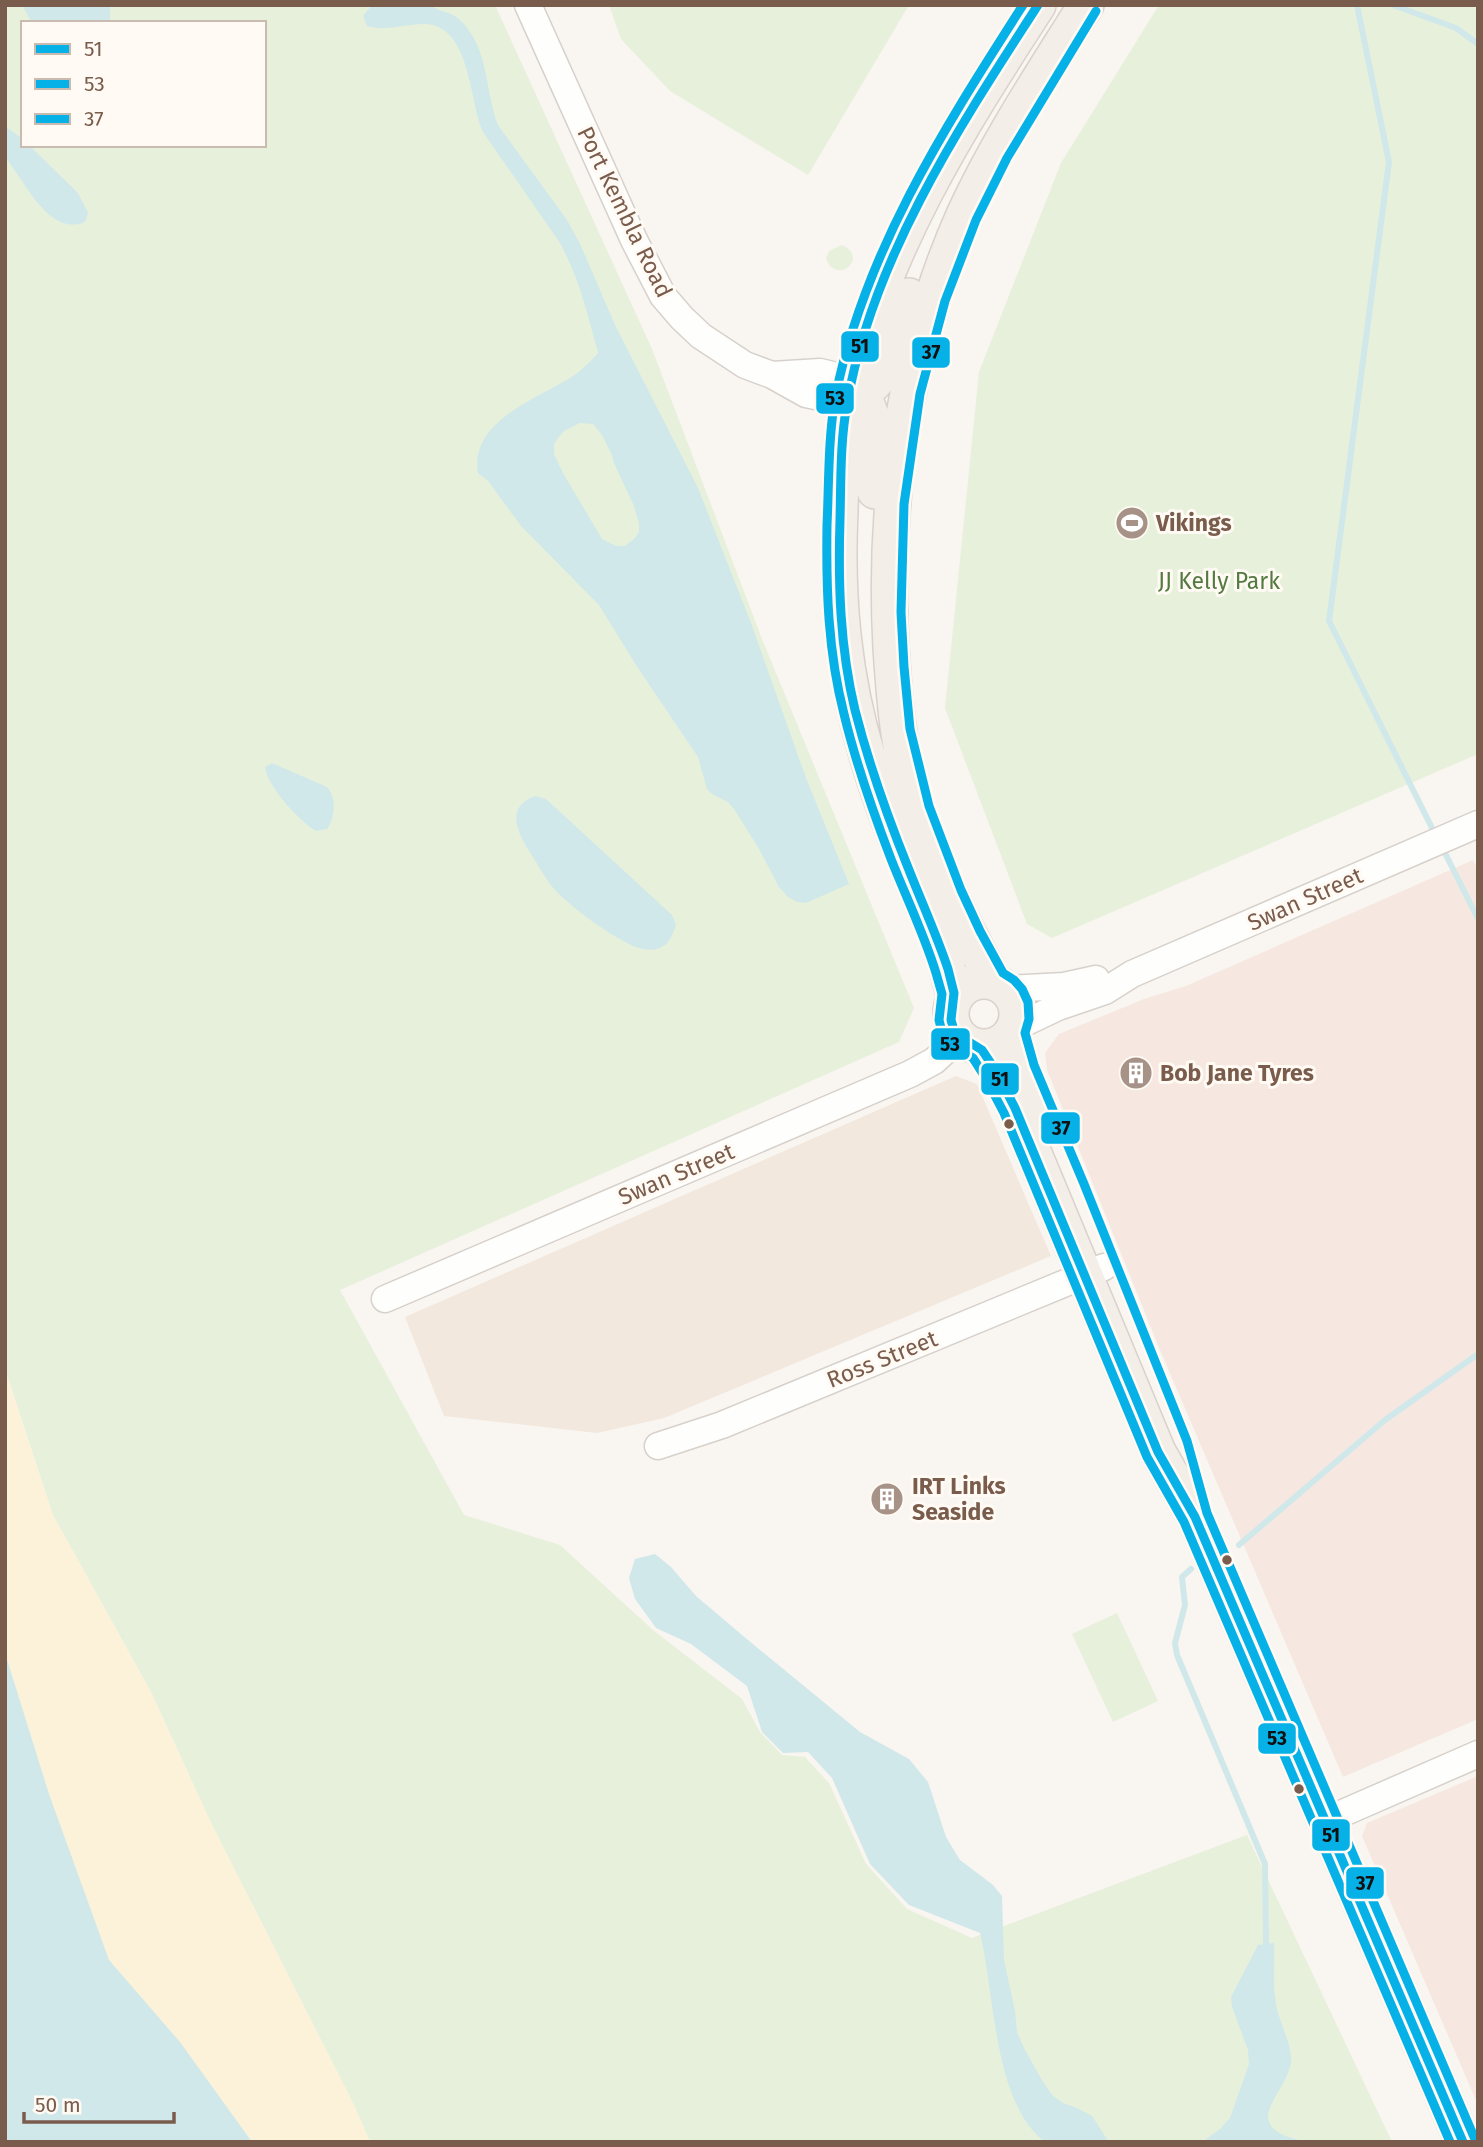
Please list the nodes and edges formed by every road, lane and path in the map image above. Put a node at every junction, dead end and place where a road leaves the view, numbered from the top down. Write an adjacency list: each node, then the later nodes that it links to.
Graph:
1 (528, 5): 5 (street, Port Kembla Road)
2 (1038, 5): 5 (main road)
3 (1086, 5): 4 (main road)
4 (1030, 94): 5 (main road); 6 (main road)
5 (854, 393): 6 (main road); 10 (main road)
6 (889, 612): 9 (main road)
7 (1469, 828): 8 (street, Swan Street)
8 (1132, 974): 9 (street, Swan Street); 11 (street, Swan Street)
9 (1000, 986): 10 (main road); 11 (main road)
10 (955, 997): 12 (main road)
11 (1013, 1030): 12 (main road); 13 (main road)
12 (970, 1042): 13 (main road); 14 (street, Swan Street)
13 (1095, 1271): 15 (street, Ross Street); 17 (main road)
14 (385, 1299)
15 (658, 1446)
16 (1478, 1754): 17 (street)
17 (1327, 1820): 18 (main road)
18 (1463, 2142)

